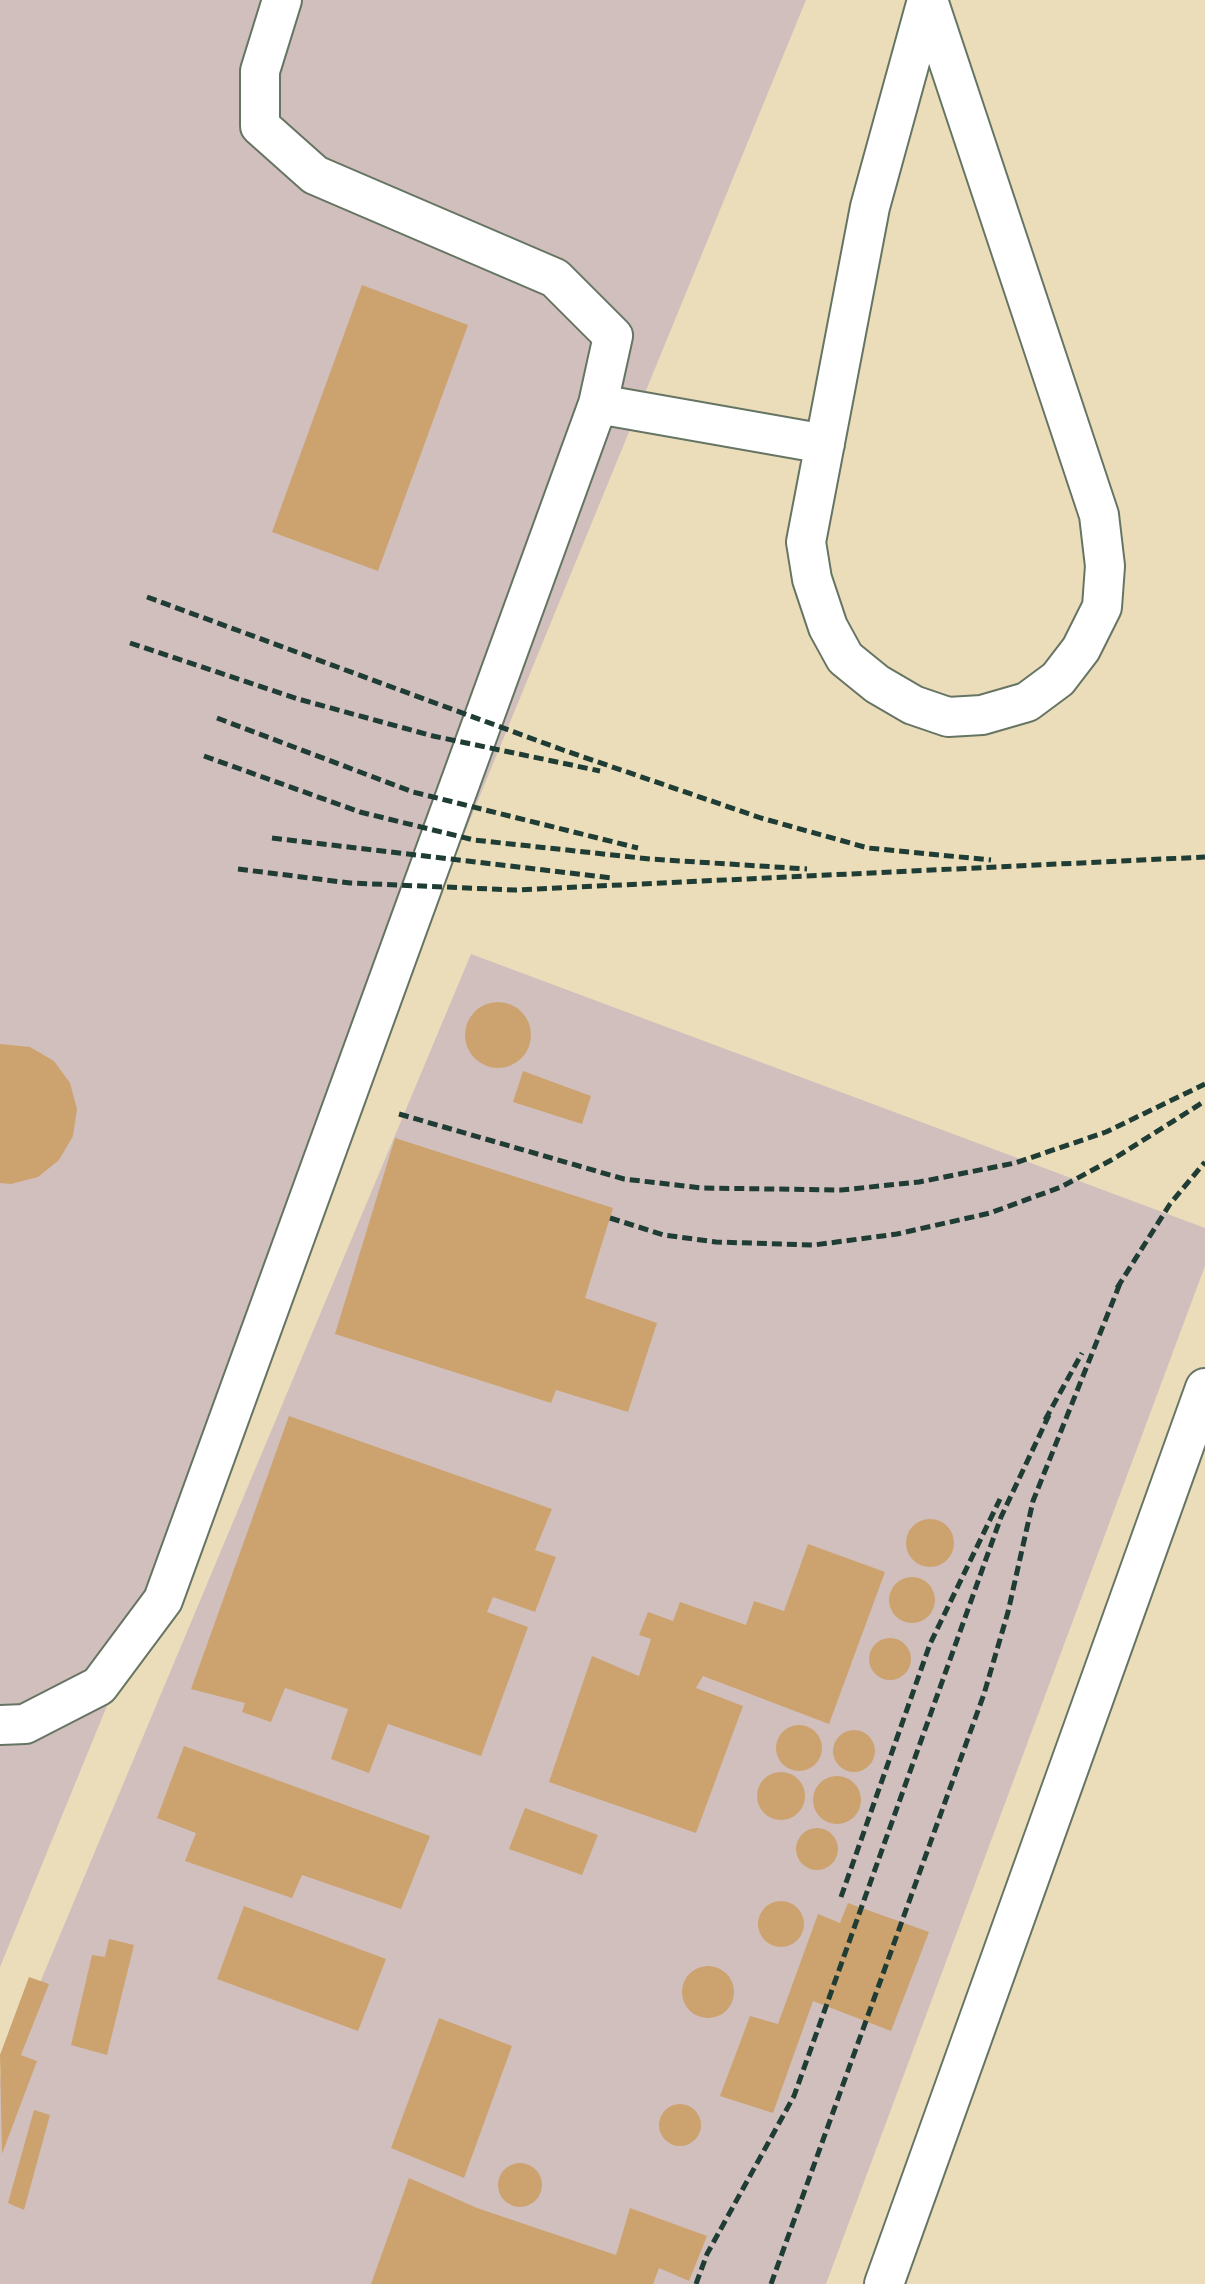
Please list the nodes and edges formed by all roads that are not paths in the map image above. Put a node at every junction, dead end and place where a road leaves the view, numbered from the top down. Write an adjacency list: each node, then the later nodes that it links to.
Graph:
1 (282, 0): 3 (street)
2 (928, 0): 4 (street); 4 (street)
3 (598, 404): 4 (street); 6 (street)
4 (825, 443)
5 (1205, 1388): 7 (street)
6 (0, 1725)
7 (884, 2284)

